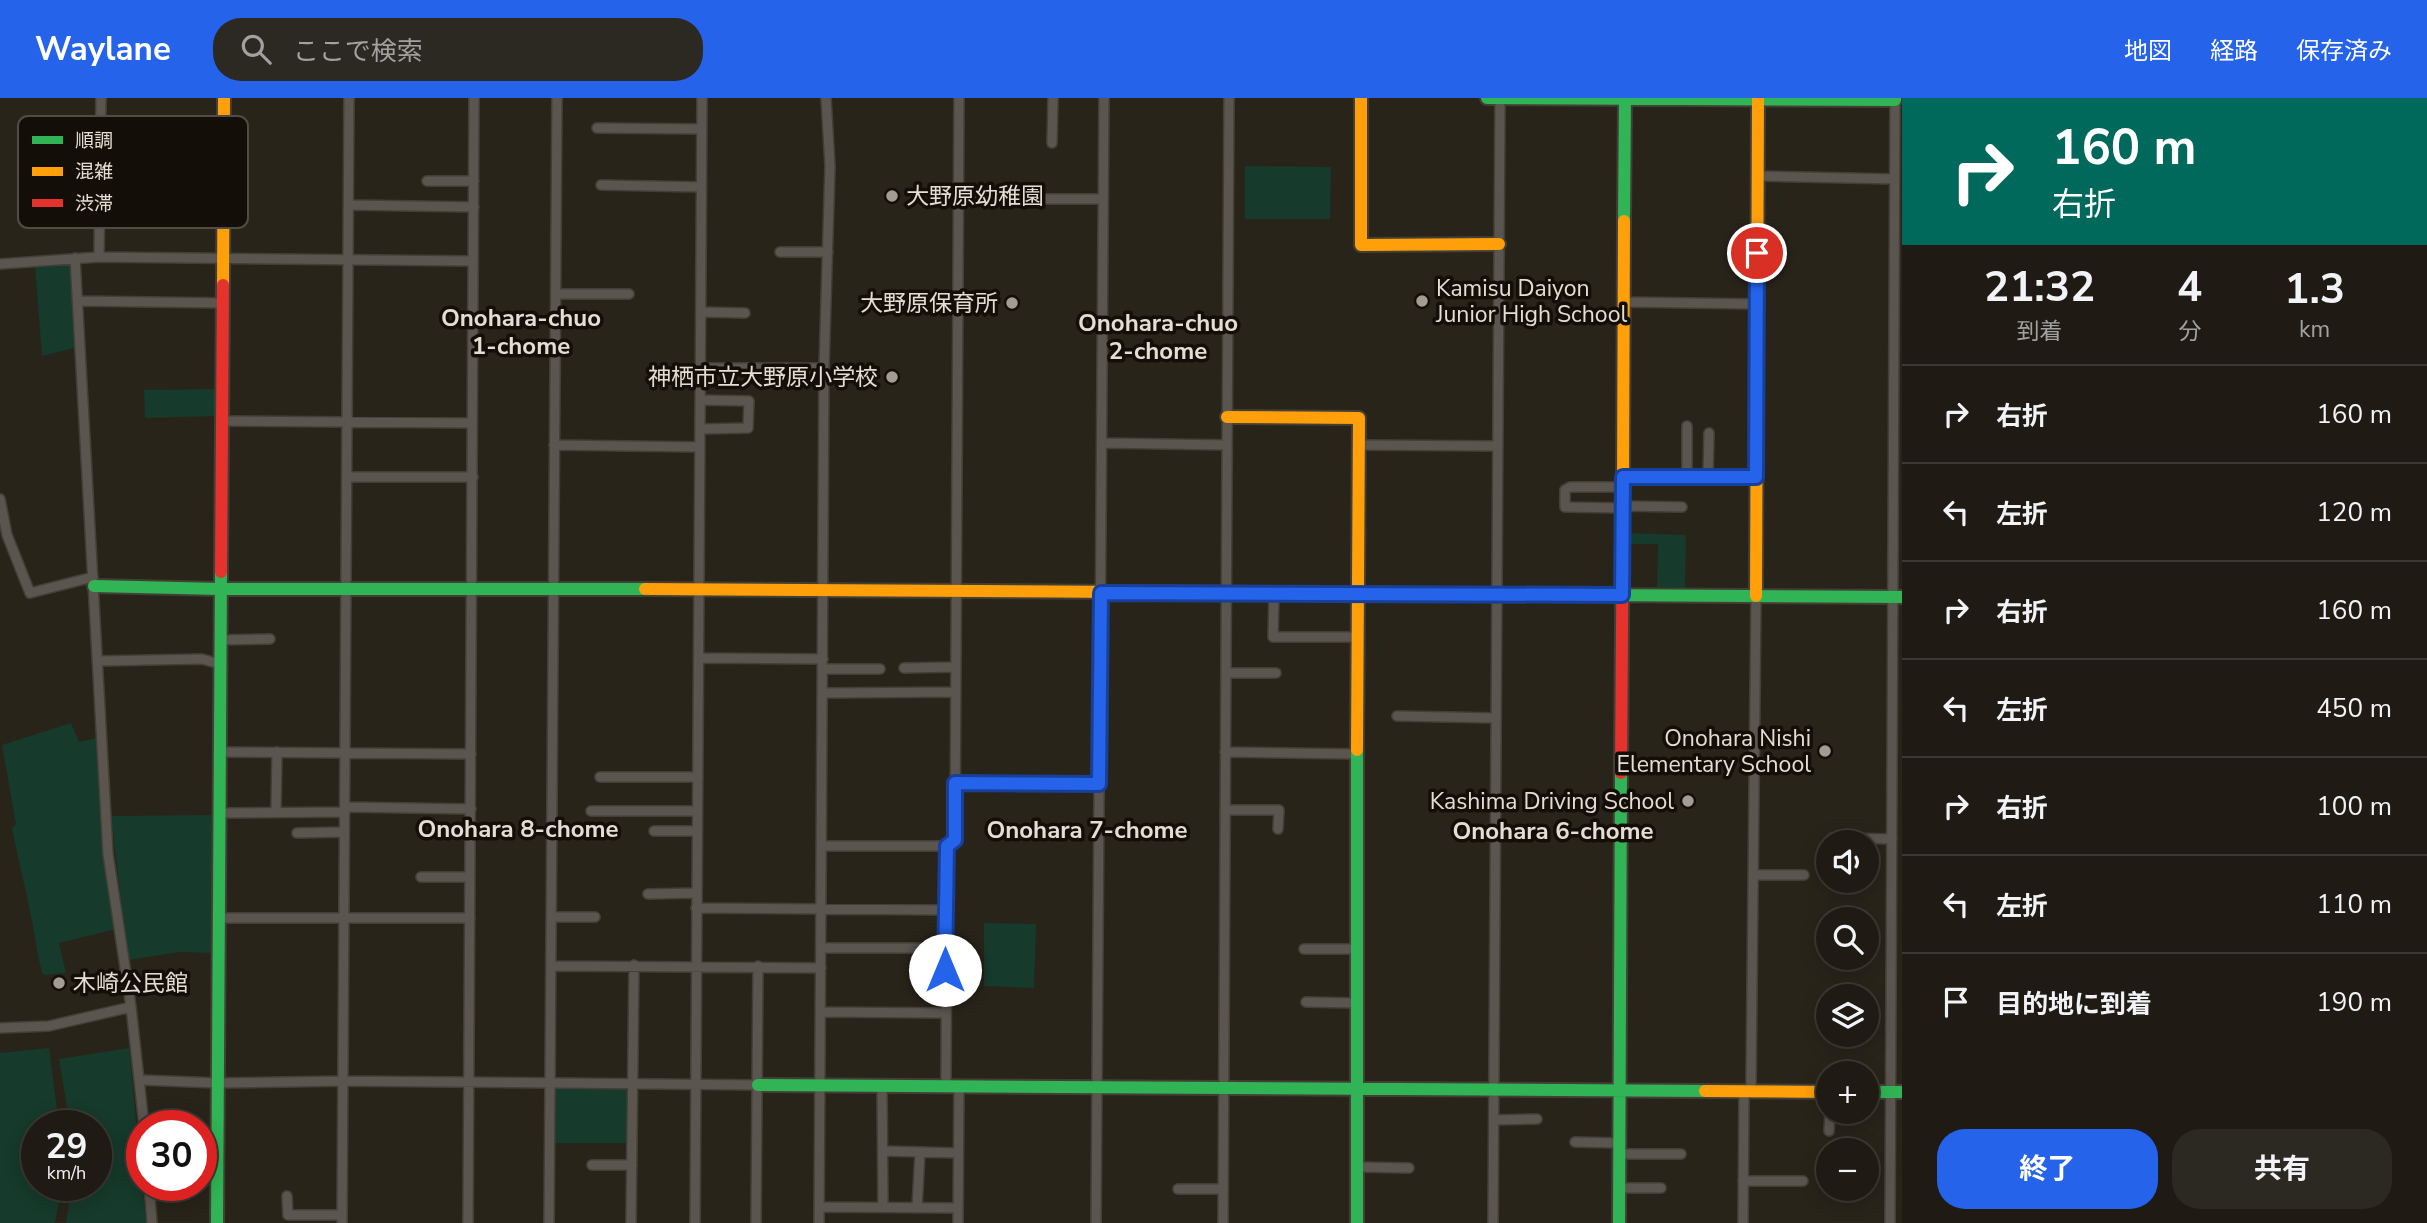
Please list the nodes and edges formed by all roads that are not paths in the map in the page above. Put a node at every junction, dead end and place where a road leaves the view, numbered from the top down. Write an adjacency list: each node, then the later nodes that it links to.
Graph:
1 (101, 98): 18 (street)
2 (223, 98): 19 (street)
3 (349, 98): 31 (street)
4 (474, 98): 26 (street)
5 (556, 98): 44 (street)
6 (702, 98): 21 (street)
7 (826, 98): 37 (street)
8 (960, 98): 29 (street)
9 (1054, 98): 22 (street)
10 (1104, 98): 30 (street)
11 (1229, 98): 56 (street)
12 (1362, 98): 35 (street)
13 (1488, 98): 14 (street)
14 (1500, 98): 15 (street); 35 (street)
15 (1625, 98): 16 (street); 47 (street)
16 (1758, 99): 17 (street); 23 (street)
17 (1895, 99): 24 (street)
18 (101, 116)
19 (223, 116)
20 (597, 128): 21 (street)
21 (701, 130): 28 (street)
22 (1052, 143)
23 (1758, 176): 24 (street); 49 (street)
24 (1895, 179): 52 (street)
25 (427, 181): 26 (street)
26 (474, 181): 32 (street)
27 (601, 185): 28 (street)
28 (701, 187): 50 (street)
29 (959, 199): 30 (street); 86 (street)
30 (1103, 199): 63 (street)
31 (349, 205): 32 (street); 41 (street)
32 (474, 207): 42 (street)
33 (99, 228): 38 (street)
34 (224, 228): 40 (street)
35 (1499, 244): 67 (street)
36 (780, 252): 37 (street)
37 (828, 252): 54 (street)
38 (99, 257): 39 (street); 40 (street)
39 (75, 258): 43 (street); 46 (street)
40 (224, 258): 41 (street); 48 (street)
41 (349, 260): 42 (street); 58 (street)
42 (473, 261): 59 (street)
43 (0, 264)
44 (556, 294): 45 (street); 64 (street)
45 (629, 294)
46 (78, 302): 48 (street); 79 (street)
47 (1623, 302): 49 (street); 74 (street)
48 (223, 303): 57 (street)
49 (1757, 304): 73 (street)
50 (701, 312): 51 (street); 53 (street)
51 (745, 313)
52 (1898, 362): 75 (street)
53 (701, 368): 54 (street); 55 (street)
54 (824, 368): 85 (street)
55 (700, 400): 61 (street); 61 (street)
56 (1227, 417): 65 (street); 66 (street)
57 (221, 421): 58 (street); 81 (street)
58 (348, 422): 59 (street); 69 (street)
59 (472, 423): 70 (street)
60 (1687, 426): 71 (street)
61 (700, 429): 68 (street)
62 (1709, 433): 72 (street)
63 (1102, 443): 65 (street); 88 (street)
64 (554, 445): 68 (street); 83 (street)
65 (1227, 445): 87 (street)
66 (1359, 445): 67 (street); 90 (street)
67 (1498, 446): 91 (street)
68 (699, 447): 84 (street)
69 (347, 477): 70 (street); 82 (street)
70 (472, 477): 80 (street)
71 (1687, 477): 72 (street); 74 (street)
72 (1708, 477): 73 (street)
73 (1756, 477): 93 (street)
74 (1623, 482): 77 (street); 77 (street)
75 (1898, 494): 94 (street)
76 (0, 499): 79 (street)
77 (1623, 507): 78 (street); 92 (street)
78 (1682, 507)
79 (93, 581): 81 (street); 99 (street)
80 (471, 588): 82 (street); 83 (street); 115 (street)
81 (220, 589): 82 (street); 97 (street)
82 (346, 589): 114 (street)
83 (553, 589): 84 (street); 146 (street)
84 (698, 590): 85 (street); 98 (street)
85 (823, 590): 86 (street); 101 (street)
86 (956, 592): 88 (street); 103 (street)
87 (1226, 592): 88 (street); 89 (street); 105 (street)
88 (1101, 593): 120 (street)
89 (1274, 594): 90 (street); 95 (street)
90 (1358, 594): 91 (street); 95 (street)
91 (1496, 594): 92 (street); 110 (street)
92 (1622, 595): 93 (street); 181 (street)
93 (1756, 596): 94 (street); 137 (street)
94 (1898, 597): 134 (street)
95 (1359, 637): 116 (street)
96 (270, 639): 97 (street)
97 (220, 640): 100 (street)
98 (699, 658): 101 (street); 118 (street)
99 (98, 661): 100 (street); 162 (street)
100 (220, 664): 111 (street)
101 (823, 664): 104 (street); 108 (street)
102 (904, 667): 103 (street)
103 (956, 667): 107 (street)
104 (880, 670)
105 (1226, 673): 106 (street); 113 (street)
106 (1276, 673)
107 (956, 692): 108 (street); 119 (street)
108 (824, 693): 135 (street)
109 (1397, 716): 110 (street)
110 (1496, 718): 180 (street)
111 (220, 752): 112 (street); 127 (street)
112 (277, 752): 114 (street); 124 (street)
113 (1225, 752): 116 (street); 123 (street)
114 (345, 753): 115 (street); 122 (street)
115 (471, 754): 121 (street)
116 (1358, 754): 154 (street)
117 (600, 777): 118 (street)
118 (698, 777): 126 (street)
119 (955, 783): 120 (street); 136 (street)
120 (1099, 784): 177 (street)
121 (471, 809): 122 (street); 140 (street)
122 (345, 810): 124 (street); 132 (street)
123 (1225, 810): 128 (street); 178 (street)
124 (276, 811): 127 (street)
125 (591, 811): 126 (street)
126 (697, 811): 130 (street)
127 (220, 813): 148 (street)
128 (1278, 829)
129 (654, 831): 130 (street)
130 (697, 831): 141 (street)
131 (297, 832): 132 (street)
132 (344, 832): 149 (street)
133 (1879, 839): 134 (street)
134 (1892, 839): 184 (street)
135 (822, 846): 136 (street); 145 (street)
136 (947, 846): 144 (street)
137 (1753, 875): 138 (street); 182 (street)
138 (1804, 875)
139 (421, 877): 140 (street)
140 (470, 877): 150 (street)
141 (696, 893): 142 (street); 143 (street)
142 (648, 894)
143 (696, 908): 145 (street); 158 (street)
144 (945, 910): 145 (street); 152 (street)
145 (821, 911): 151 (street)
146 (551, 917): 147 (street); 156 (street)
147 (595, 917)
148 (219, 918): 149 (street); 168 (street)
149 (343, 918): 150 (street); 167 (street)
150 (470, 918): 169 (street)
151 (821, 948): 152 (street); 159 (street)
152 (945, 948): 164 (street)
153 (1304, 949): 154 (street)
154 (1356, 949): 161 (street)
155 (634, 965): 156 (street); 158 (street); 171 (street)
156 (551, 966): 170 (street)
157 (758, 966): 158 (street); 159 (street); 173 (street)
158 (696, 967): 172 (street)
159 (821, 968): 163 (street)
160 (1306, 1002): 161 (street)
161 (1356, 1003): 179 (street)
162 (131, 1007): 165 (street); 166 (street)
163 (821, 1012): 164 (street); 174 (street)
164 (945, 1013): 176 (street)
165 (0, 1028)
166 (140, 1080): 168 (street); 185 (street)
167 (343, 1081): 168 (street); 169 (street); 212 (street)
168 (218, 1083): 214 (street)
169 (468, 1083): 170 (street); 215 (street)
170 (549, 1083): 171 (street); 216 (street)
171 (633, 1084): 172 (street); 197 (street)
172 (696, 1085): 173 (street); 218 (street)
173 (758, 1085): 174 (street); 219 (street)
174 (820, 1085): 175 (street); 208 (street)
175 (882, 1086): 176 (street); 192 (street)
176 (952, 1086): 177 (street); 194 (street)
177 (1098, 1086): 178 (street); 222 (street)
178 (1222, 1087): 179 (street); 205 (street)
179 (1358, 1088): 180 (street); 198 (street)
180 (1494, 1090): 181 (street); 187 (street)
181 (1619, 1090): 182 (street); 191 (street)
182 (1747, 1091): 183 (street); 200 (street)
183 (1816, 1092)
184 (1896, 1092): 228 (street)
185 (143, 1110)
186 (1536, 1119): 187 (street)
187 (1494, 1120): 225 (street)
188 (1829, 1124): 189 (street)
189 (1829, 1131)
190 (1575, 1142): 191 (street)
191 (1619, 1149): 195 (street); 202 (street)
192 (883, 1151): 193 (street); 209 (street)
193 (920, 1152): 194 (street); 210 (street)
194 (958, 1153): 211 (street)
195 (1681, 1154)
196 (592, 1165): 197 (street)
197 (632, 1165): 217 (street)
198 (1357, 1167): 199 (street); 224 (street)
199 (1409, 1168)
200 (1743, 1181): 201 (street); 227 (street)
201 (1803, 1181)
202 (1619, 1188): 203 (street); 226 (street)
203 (1661, 1188)
204 (1178, 1189): 205 (street)
205 (1222, 1189): 223 (street)
206 (287, 1196): 212 (street)
207 (150, 1201): 213 (street)
208 (820, 1207): 209 (street); 220 (street)
209 (883, 1207): 210 (street)
210 (917, 1208): 211 (street)
211 (958, 1208): 221 (street)
212 (342, 1219)
213 (152, 1223)
214 (217, 1223)
215 (468, 1223)
216 (549, 1223)
217 (631, 1223)
218 (695, 1223)
219 (756, 1223)
220 (820, 1223)
221 (958, 1223)
222 (1096, 1223)
223 (1223, 1223)
224 (1357, 1223)
225 (1493, 1223)
226 (1619, 1223)
227 (1743, 1223)
228 (1890, 1223)

